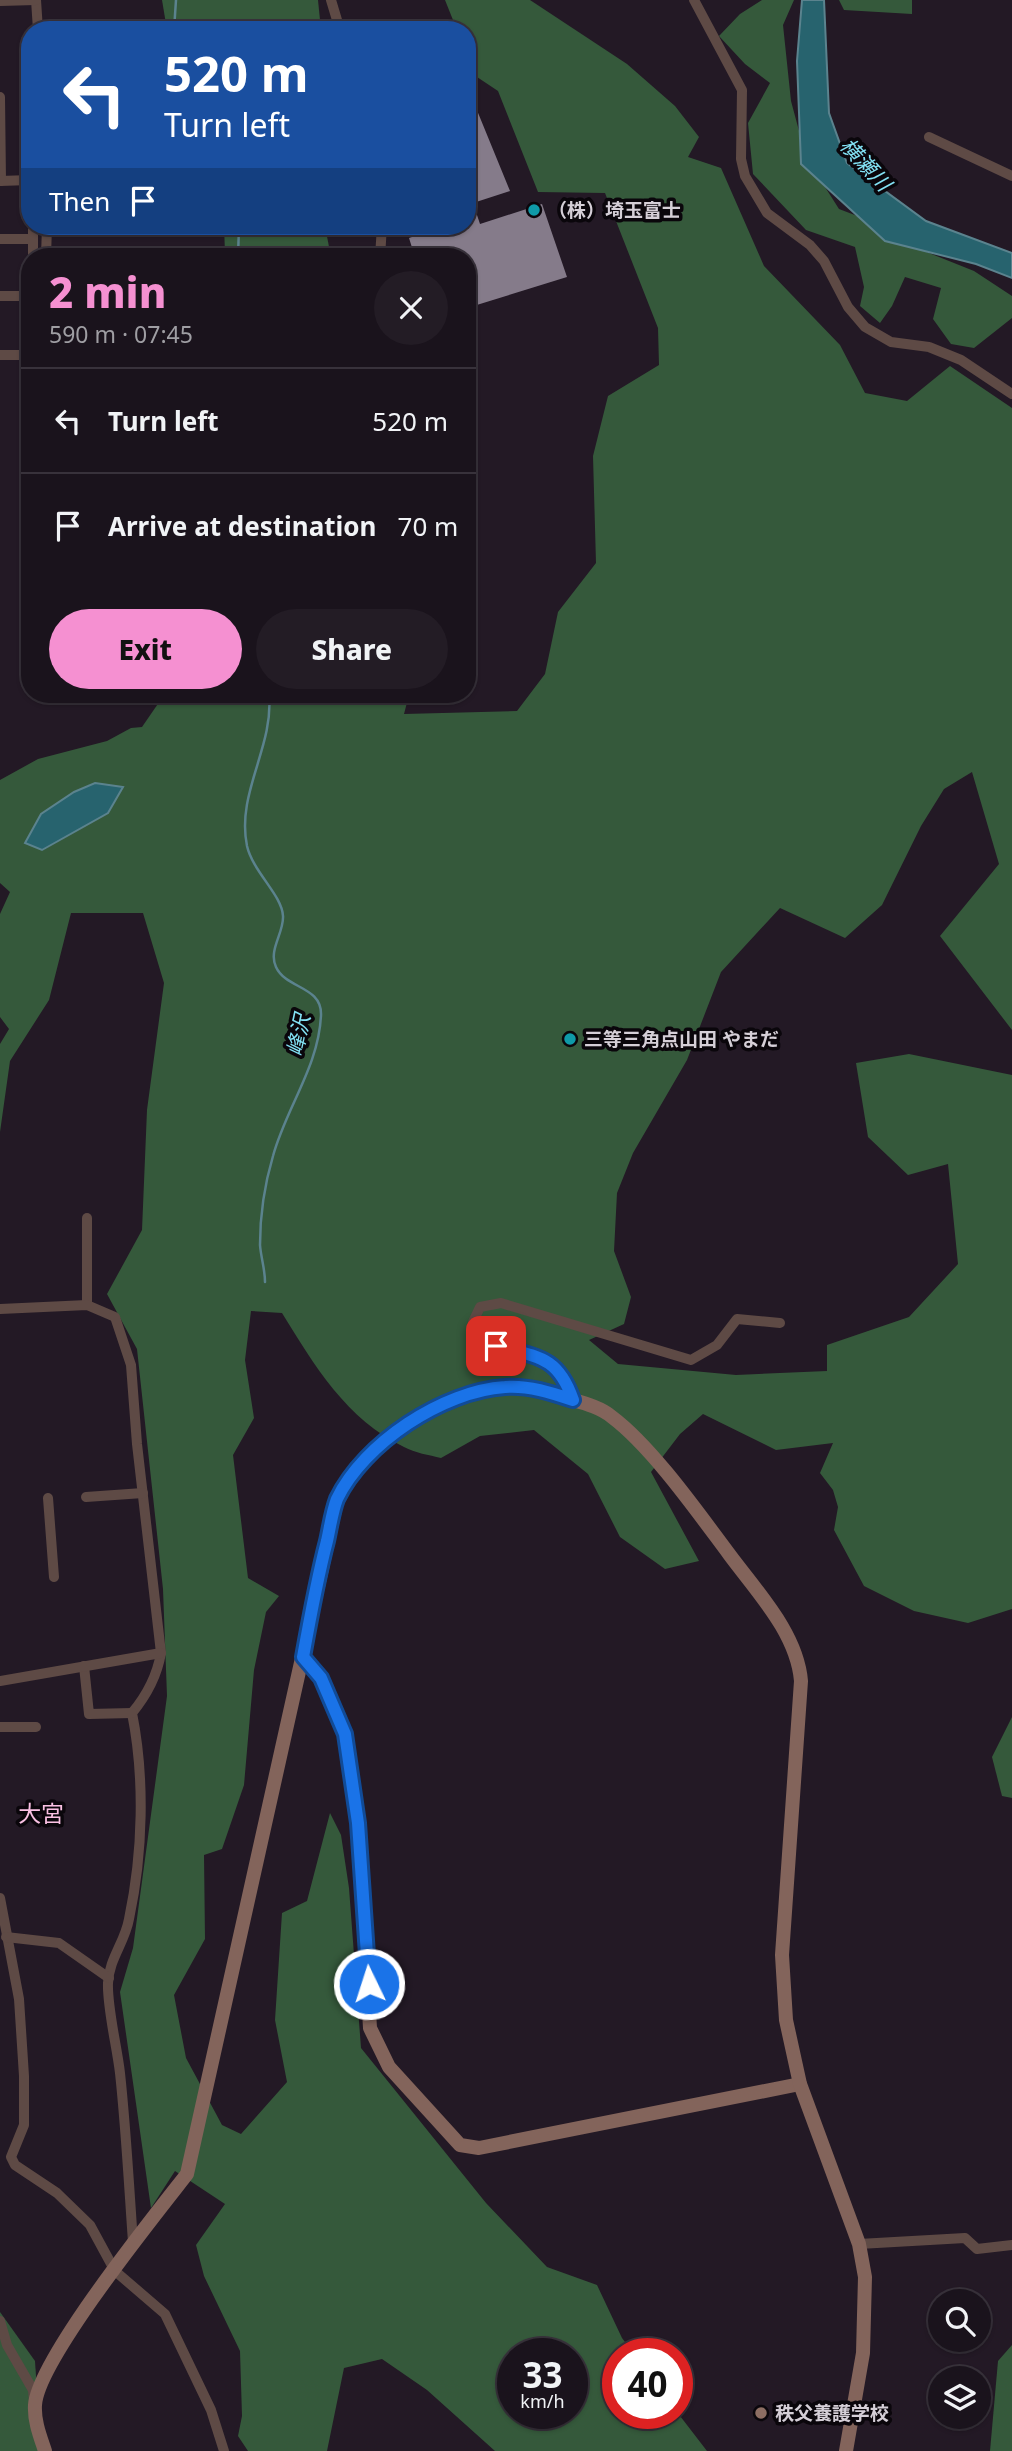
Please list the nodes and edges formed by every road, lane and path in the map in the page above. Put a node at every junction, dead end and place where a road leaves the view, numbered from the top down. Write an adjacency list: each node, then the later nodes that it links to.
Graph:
1 (36, 0): 4 (street); 5 (street)
2 (331, 0): 6 (street)
3 (695, 0): 20 (street)
4 (0, 1)
5 (37, 21)
6 (337, 21)
7 (0, 97): 11 (street)
8 (929, 137): 9 (street)
9 (1012, 176)
10 (21, 180): 11 (street)
11 (1, 181)
12 (33, 235): 13 (street)
13 (33, 239): 14 (street); 15 (street)
14 (0, 240)
15 (33, 248)
16 (0, 296): 17 (street)
17 (21, 296)
18 (0, 355): 19 (street)
19 (21, 355)
20 (1012, 394)
21 (87, 1218): 22 (street)
22 (88, 1305): 23 (street); 26 (street)
23 (0, 1309)
24 (780, 1323): 25 (street)
25 (573, 1400): 31 (street); 40 (street)
26 (143, 1493): 27 (street); 30 (street)
27 (86, 1497)
28 (48, 1498): 29 (street)
29 (54, 1577)
30 (161, 1653): 32 (street); 34 (street)
31 (303, 1657): 40 (street); 41 (street)
32 (84, 1666): 33 (street); 34 (street)
33 (0, 1681)
34 (132, 1713): 39 (street)
35 (0, 1727): 36 (street)
36 (36, 1727)
37 (0, 1898): 38 (street)
38 (6, 1937): 39 (street); 44 (street)
39 (109, 1978): 41 (street)
40 (800, 2084): 42 (street)
41 (133, 2242): 44 (street)
42 (859, 2244): 43 (street); 49 (street)
43 (1012, 2245)
44 (115, 2271): 46 (street); 48 (street)
45 (0, 2320): 46 (street)
46 (35, 2403): 47 (street)
47 (45, 2451)
48 (225, 2451)
49 (846, 2451)

